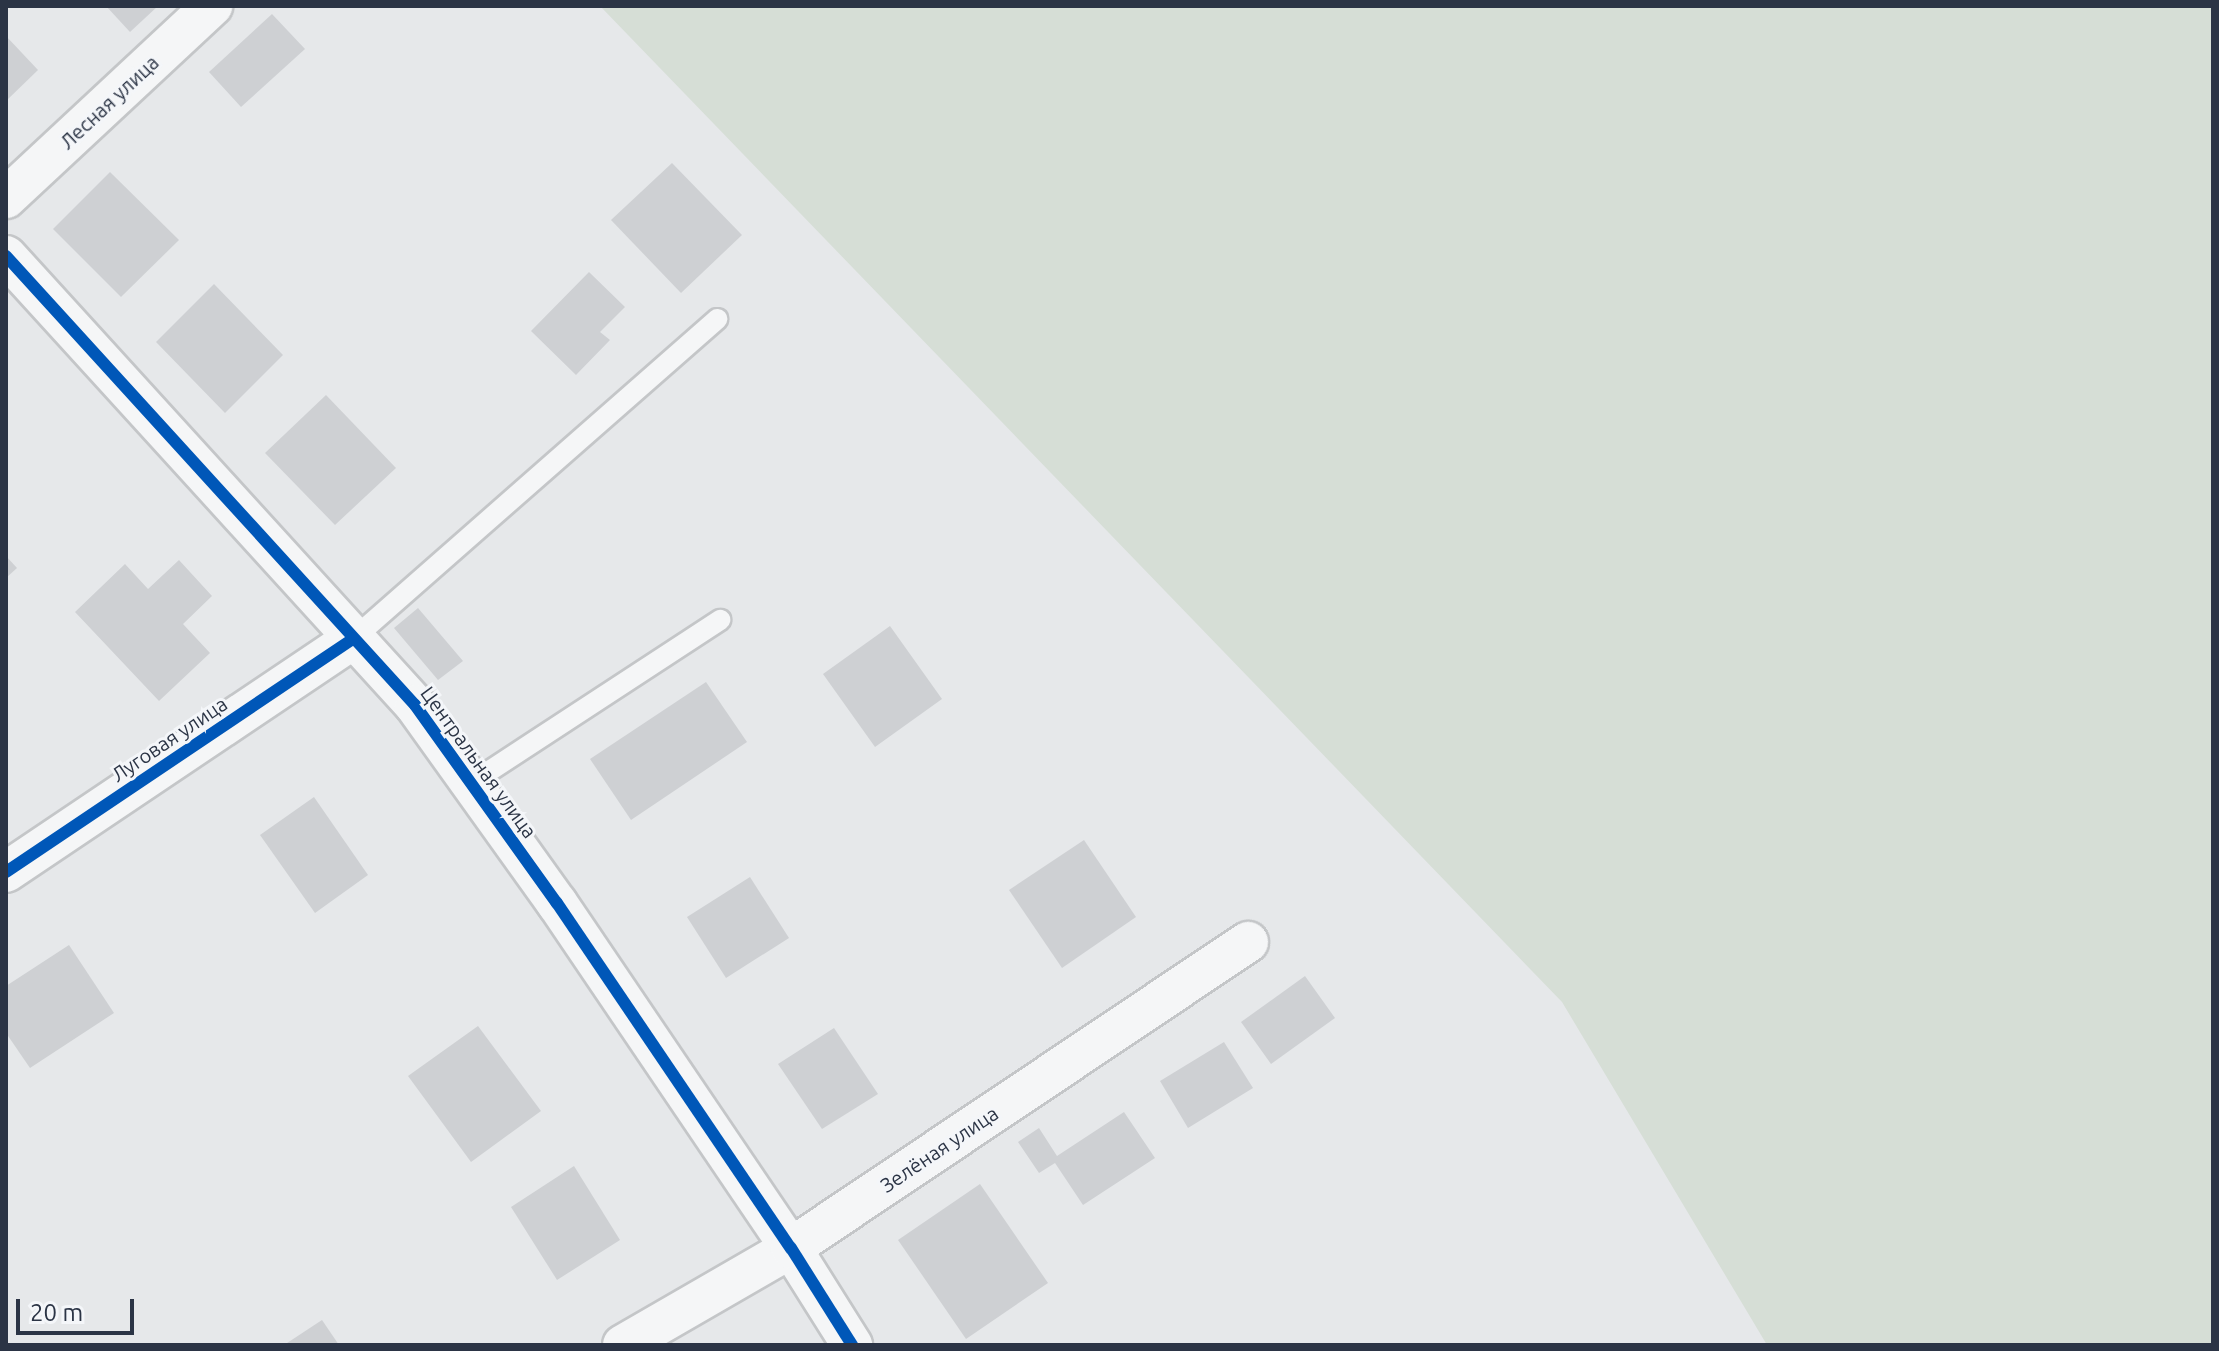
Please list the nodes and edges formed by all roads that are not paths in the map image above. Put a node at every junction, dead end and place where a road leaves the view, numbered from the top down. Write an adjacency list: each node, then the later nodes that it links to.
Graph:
1 (212, 6): 2 (street, Лесная улица)
2 (6, 198)
3 (6, 256): 6 (street, Центральная улица)
4 (717, 319): 6 (lane)
5 (720, 620): 7 (lane)
6 (353, 639): 7 (street, Центральная улица); 8 (street, Луговая улица)
7 (471, 783): 10 (street, Центральная улица)
8 (6, 872)
9 (1248, 942): 10 (street, Зелёная улица)
10 (791, 1248): 11 (street, Зелёная улица); 12 (street, Центральная улица)
11 (623, 1345)
12 (852, 1345)

